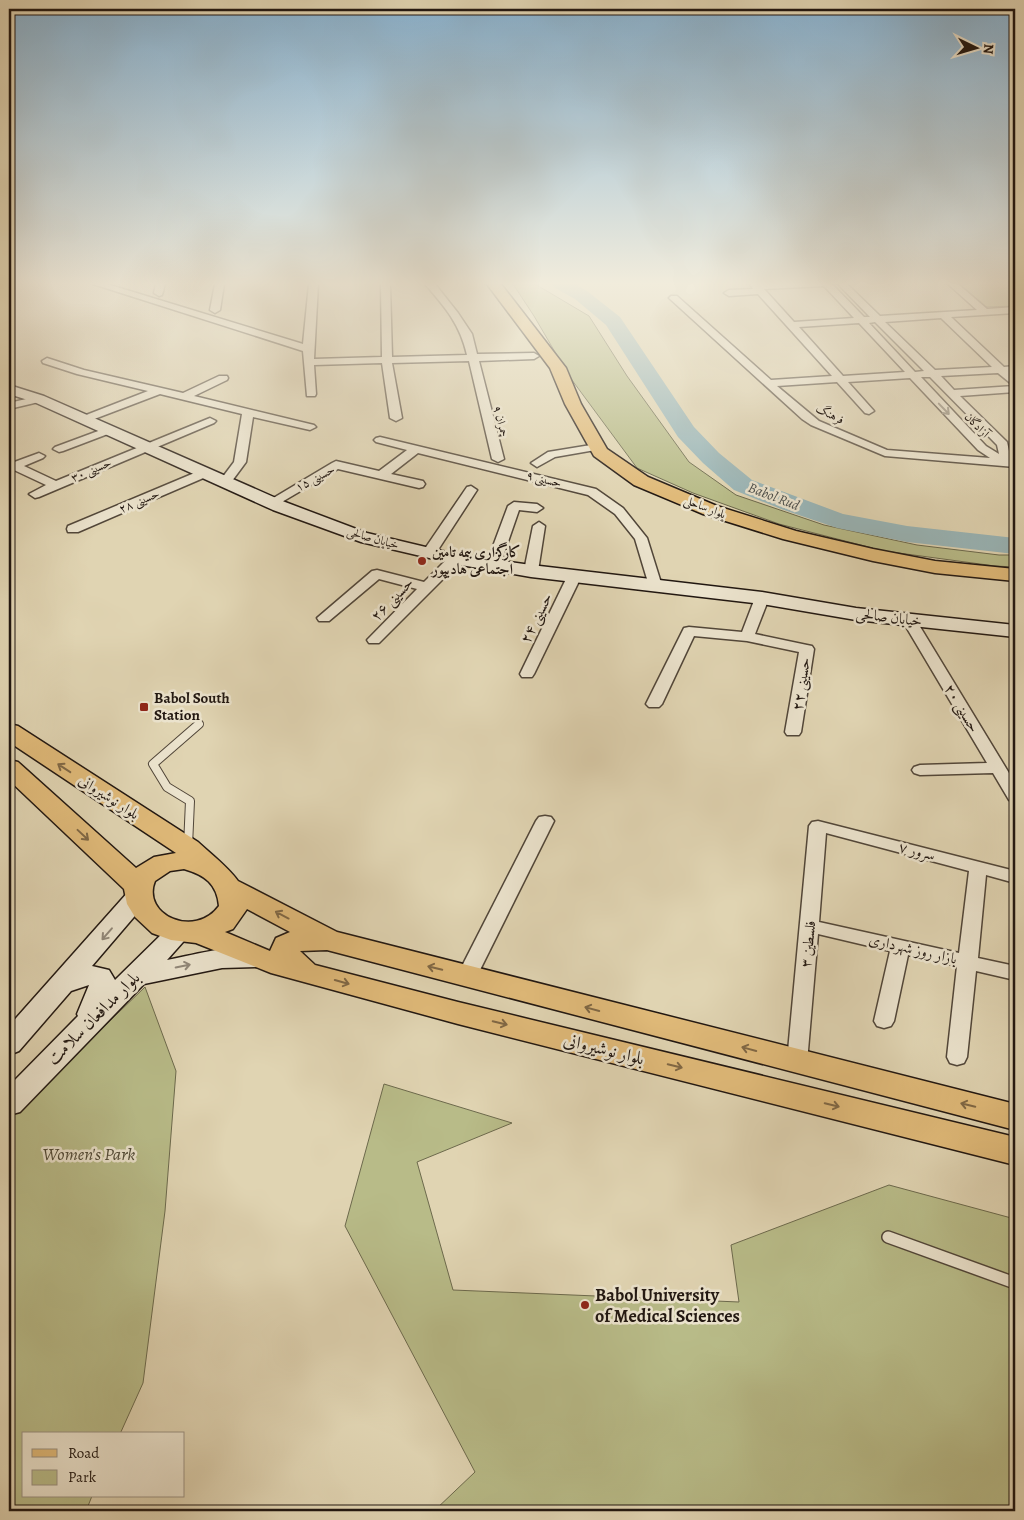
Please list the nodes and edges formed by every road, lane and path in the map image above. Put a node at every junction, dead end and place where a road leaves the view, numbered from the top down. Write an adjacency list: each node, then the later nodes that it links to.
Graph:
1 (309, 355): 14 (street)
2 (387, 355): 13 (street)
3 (471, 355): 11 (street, چمران ۹)
4 (549, 355): 40 (main road, بلوار ساحلی)
5 (738, 355): 21 (street, فرهنگ)
6 (819, 355): 20 (street)
7 (894, 355): 18 (street, آزادگان)
8 (914, 355): 17 (street, آزادگان)
9 (985, 355): 16 (street)
10 (534, 356): 11 (street)
11 (472, 358): 13 (street); 44 (street, چمران ۹)
12 (47, 361): 25 (street)
13 (387, 361): 14 (street); 33 (street)
14 (309, 362): 27 (street)
15 (1015, 369): 16 (street)
16 (1001, 370): 17 (street); 22 (street)
17 (932, 373): 18 (street); 26 (street, آزادگان)
18 (912, 374): 20 (street); 46 (street, آزادگان, one-way to 46)
19 (223, 378): 28 (street)
20 (840, 378): 21 (street); 31 (street)
21 (768, 382): 46 (street, فرهنگ)
22 (1015, 383)
23 (9, 389): 29 (main road, خيابان صالحی)
24 (1015, 389): 26 (street)
25 (158, 391): 28 (street); 34 (street)
26 (952, 393): 46 (street, آزادگان)
27 (311, 394)
28 (184, 397): 32 (street)
29 (39, 399): 30 (street); 34 (main road, خيابان صالحی)
30 (9, 406)
31 (869, 411)
32 (248, 413): 36 (street); 51 (street)
33 (396, 418)
34 (85, 420): 37 (main road, خيابان صالحی)
35 (210, 421): 39 (street, حسینی ۳۰)
36 (310, 427)
37 (109, 430): 39 (main road, خيابان صالحی); 41 (street)
38 (380, 440): 42 (street, حسینی ٩)
39 (146, 447): 48 (main road, خيابان صالحی); 53 (street, حسینی ۳۰)
40 (597, 447): 45 (street); 64 (main road, بلوار ساحلی)
41 (59, 449)
42 (416, 449): 49 (street); 66 (street, حسینی ٩)
43 (39, 456): 47 (street)
44 (498, 460)
45 (537, 463)
46 (1011, 464): 50 (street)
47 (11, 467): 53 (street)
48 (204, 473): 51 (main road, خيابان صالحی); 59 (street, حسینی ۲۸)
49 (382, 475): 52 (street, حسینی ۱۵); 56 (street, حسینی ۱۵)
50 (1015, 475)
51 (225, 482): 56 (main road, خيابان صالحی)
52 (420, 484)
53 (55, 485): 55 (street, حسینی ۳۰)
54 (471, 490): 60 (street)
55 (35, 494)
56 (272, 502): 60 (main road, خيابان صالحی)
57 (537, 508): 62 (street)
58 (539, 526): 63 (street)
59 (73, 528)
60 (429, 552): 61 (main road, خيابان صالحی)
61 (455, 559): 62 (main road, خيابان صالحی); 67 (street, حسینی ۲۶)
62 (493, 565): 63 (main road, خيابان صالحی)
63 (531, 571): 65 (main road, خيابان صالحی)
64 (1015, 575)
65 (574, 577): 66 (main road, خيابان صالحی); 75 (street, حسینی ۲۴)
66 (655, 586): 68 (main road, خيابان صالحی)
67 (426, 587): 70 (street); 74 (street, حسینی ۲۶)
68 (762, 598): 69 (main road, خيابان صالحی); 71 (main road, خيابان صالحی); 73 (street)
69 (1015, 617)
70 (324, 618)
71 (910, 620): 72 (main road, خيابان صالحی); 81 (street, حسینی ٢٠)
72 (1015, 631)
73 (747, 637): 76 (street); 79 (street, حسینی ۲۲)
74 (374, 640)
75 (527, 674)
76 (654, 704)
77 (199, 724): 86 (lane)
78 (9, 731): 86 (main road, بلوار نوشیروانی, one-way to 78)
79 (793, 732)
80 (9, 767): 90 (main road, one-way to 90)
81 (998, 768): 82 (street); 83 (street, حسینی ٢٠)
82 (920, 770)
83 (1015, 796)
84 (545, 821): 100 (street)
85 (818, 826): 87 (street, سرور ۷); 91 (street, فلسطین ۳)
86 (198, 857): 89 (main road); 90 (main road)
87 (978, 866): 88 (street, سرور ۷); 96 (street)
88 (1015, 876)
89 (231, 888): 92 (main road); 93 (main road, one-way to 89)
90 (138, 892): 92 (main road); 101 (main road, one-way to 101)
91 (810, 926): 94 (street, بازار روز شهرداری); 106 (street, فلسطین ۳)
92 (188, 933): 95 (main road, بلوار نوشیروانی); 99 (main road, بلوار مدافعان سلامت)
93 (328, 940): 97 (main road); 100 (main road, one-way to 93)
94 (900, 947): 96 (street, بازار روز شهرداری); 102 (street)
95 (258, 958): 97 (main road, بلوار نوشیروانی); 99 (main road, one-way to 95)
96 (969, 962): 98 (street, بازار روز شهرداری); 105 (street)
97 (304, 972): 109 (main road, بلوار نوشیروانی, one-way to 109)
98 (1015, 973)
99 (135, 976): 103 (main road, بلوار مدافعان سلامت)
100 (467, 976): 106 (main road, one-way to 100)
101 (63, 984): 103 (main road); 104 (main road)
102 (884, 1021)
103 (86, 1024): 107 (main road, بلوار مدافعان سلامت)
104 (9, 1044)
105 (957, 1057)
106 (796, 1062): 108 (main road, one-way to 106)
107 (9, 1104)
108 (1015, 1117)
109 (1015, 1151)
110 (888, 1237): 111 (lane)
111 (1015, 1283)

